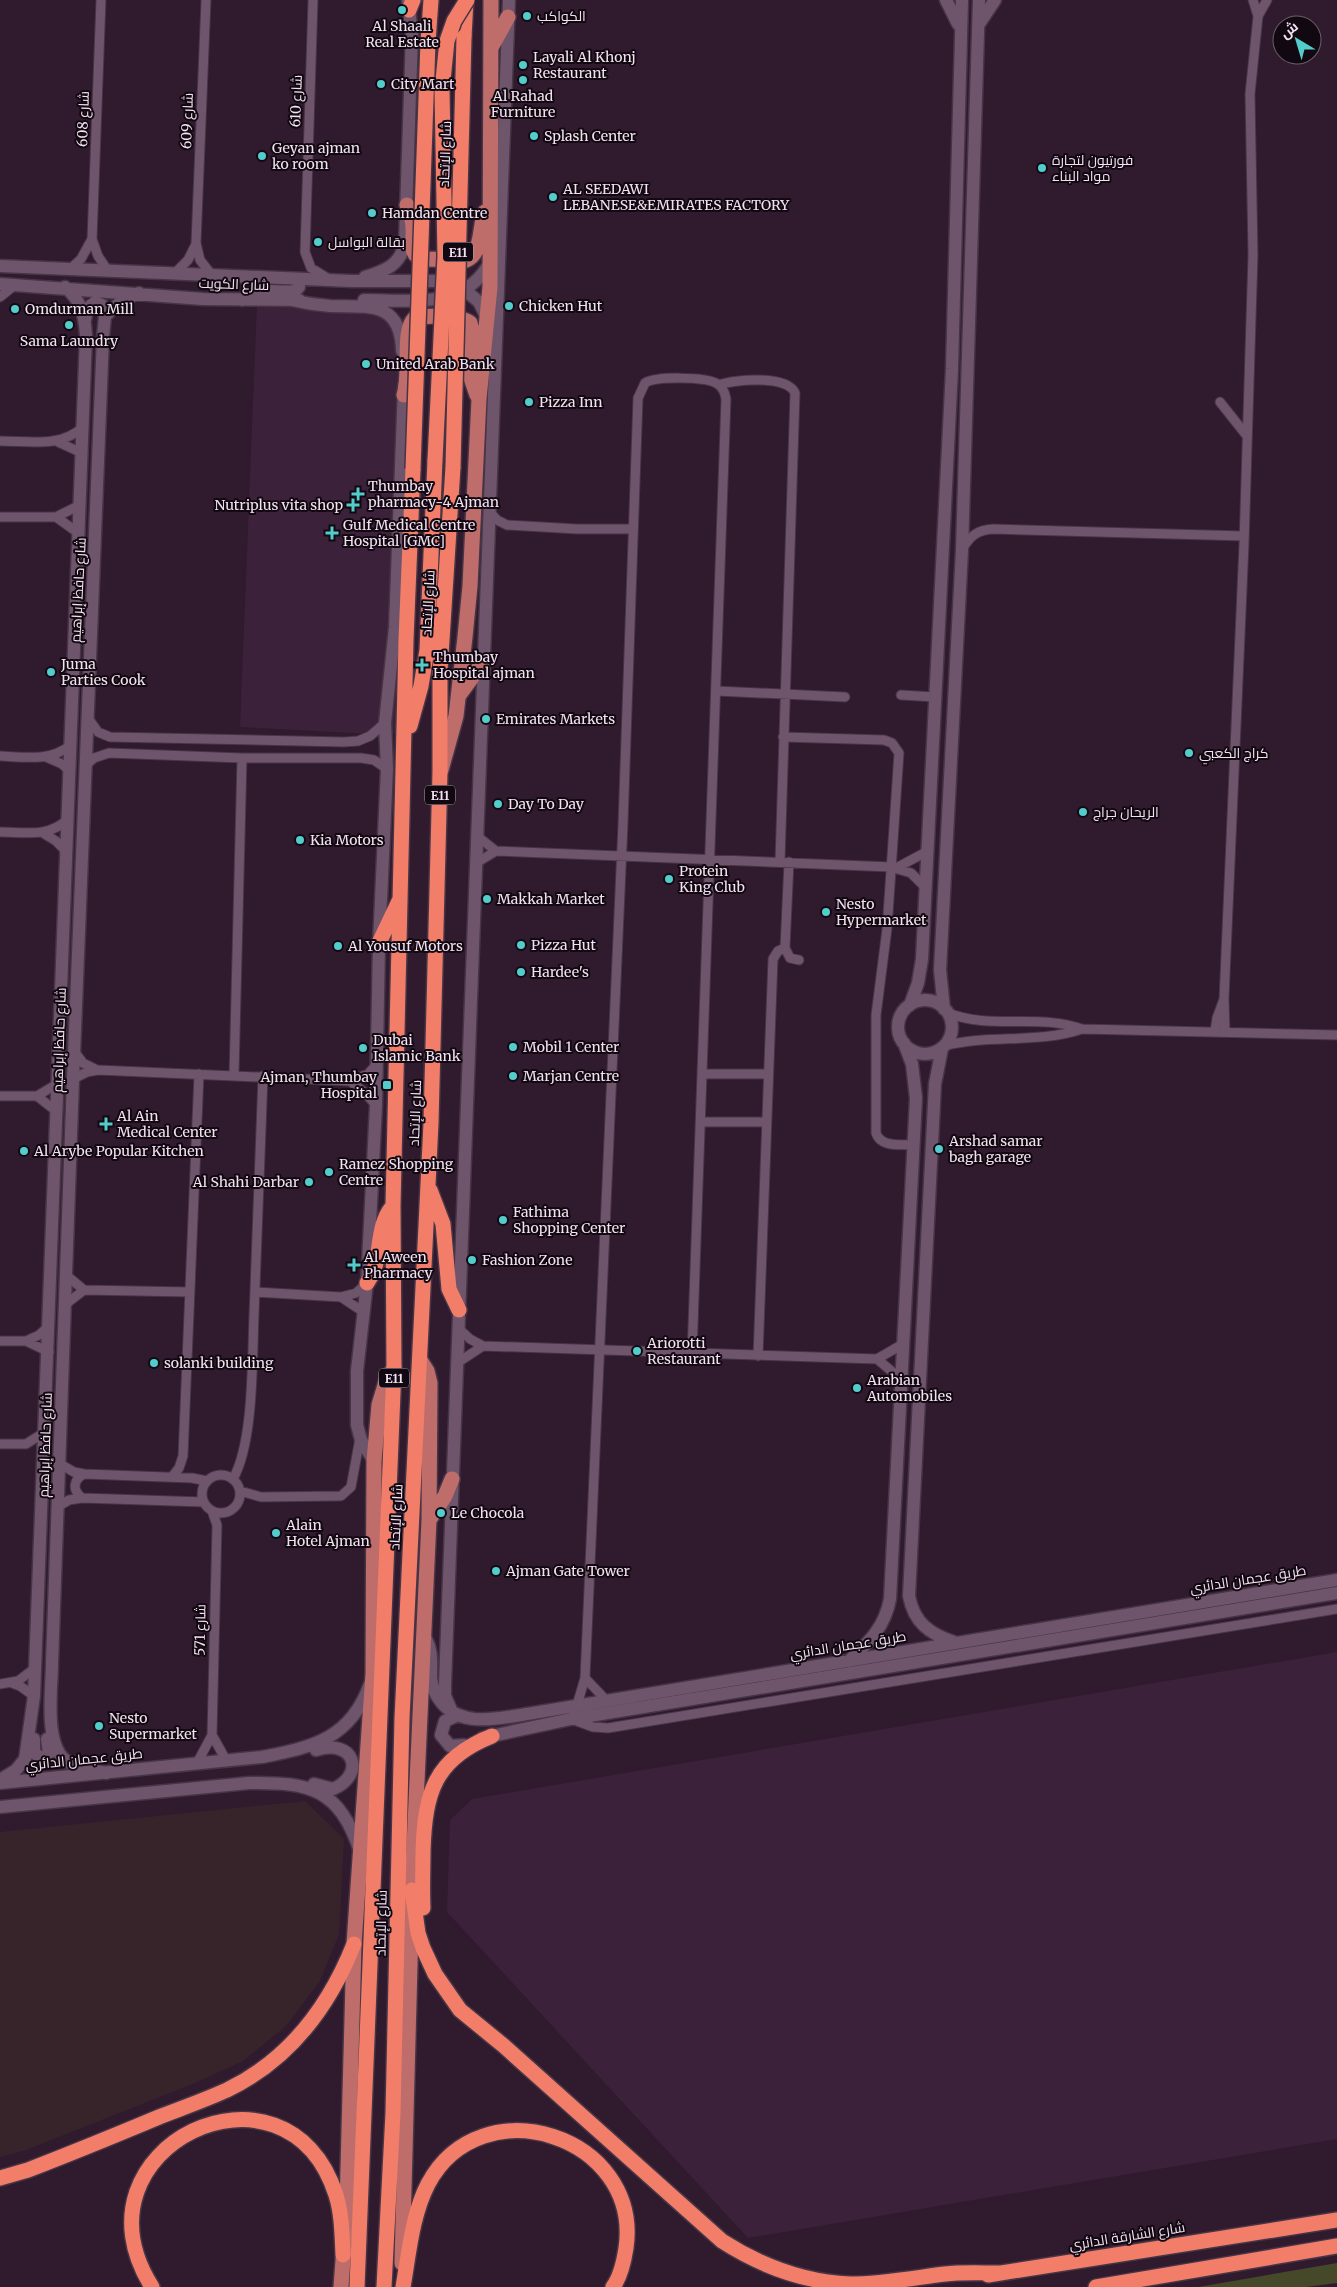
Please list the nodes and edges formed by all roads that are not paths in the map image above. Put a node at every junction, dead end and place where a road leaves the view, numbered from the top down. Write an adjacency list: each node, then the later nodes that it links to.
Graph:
1 (101, 0): 22 (street, شارع 608)
2 (206, 0): 23 (street, شارع 609)
3 (313, 0): 31 (street, شارع 610)
4 (431, 0): 64 (highway, شارع الإتحاد / E11, bridge)
5 (467, 0): 76 (highway, bridge); 87 (highway, شارع الإتحاد / E11, bridge)
6 (491, 0): 19 (main road)
7 (509, 0): 16 (main road)
8 (946, 0): 18 (main road)
9 (962, 0): 18 (main road)
10 (979, 0): 17 (main road)
11 (995, 0): 17 (main road)
12 (1254, 0): 15 (street)
13 (1267, 0): 15 (street)
14 (410, 3): 20 (main road)
15 (1258, 16): 49 (street)
16 (508, 17): 19 (main road); 54 (main road)
17 (978, 26): 62 (main road)
18 (961, 34): 71 (main road)
19 (491, 48): 21 (main road)
20 (407, 205): 21 (main road); 32 (main road)
21 (488, 207): 24 (main road)
22 (92, 239): 26 (street, شارع 608); 27 (street, شارع 608)
23 (196, 243): 28 (street, شارع 609); 29 (street, شارع 609)
24 (491, 260): 36 (main road, شارع الكويت); 42 (main road)
25 (0, 266): 26 (main road, شارع الكويت)
26 (70, 269): 27 (main road, شارع الكويت)
27 (108, 271): 28 (main road, شارع الكويت)
28 (175, 273): 29 (main road, شارع الكويت)
29 (211, 274): 30 (main road, شارع الكويت)
30 (299, 279): 31 (main road, شارع الكويت); 39 (main road)
31 (332, 280): 32 (main road, شارع الكويت)
32 (350, 281): 36 (main road, شارع الكويت)
33 (0, 284): 34 (main road, شارع الكويت)
34 (15, 285): 35 (main road, شارع الكويت); 38 (street)
35 (65, 288): 37 (main road, شارع الكويت); 43 (main road, شارع حافظ إبراهيم)
36 (466, 290): 40 (main road, شارع الكويت); 42 (main road, شارع الكويت)
37 (139, 293): 39 (main road, شارع الكويت); 41 (main road)
38 (0, 297)
39 (242, 300): 40 (main road, شارع الكويت)
40 (291, 300): 45 (main road)
41 (105, 316): 43 (main road); 72 (main road, شارع حافظ إبراهيم)
42 (487, 318): 46 (main road)
43 (85, 320): 48 (main road, شارع حافظ إبراهيم)
44 (719, 385): 58 (street); 66 (street); 67 (street)
45 (404, 395): 46 (main road); 63 (main road)
46 (479, 399): 69 (main road)
47 (1220, 402): 49 (street)
48 (83, 428): 51 (street); 52 (main road, شارع حافظ إبراهيم)
49 (1248, 436): 60 (street)
50 (0, 441): 51 (street)
51 (58, 442): 52 (street)
52 (82, 454): 53 (main road, شارع حافظ إبراهيم)
53 (80, 505): 56 (street); 59 (main road, شارع حافظ إبراهيم)
54 (489, 511): 57 (street); 61 (main road)
55 (0, 517): 56 (street)
56 (56, 517): 59 (street)
57 (508, 525): 58 (street); 61 (street)
58 (631, 529): 95 (street)
59 (77, 532): 78 (main road, شارع حافظ إبراهيم)
60 (1244, 536): 62 (street); 105 (street)
61 (488, 538): 65 (main road)
62 (962, 550): 107 (main road)
63 (396, 602): 64 (highway); 73 (main road)
64 (406, 640): 76 (highway, شارع الإتحاد / E11)
65 (484, 662): 69 (main road); 91 (main road)
66 (717, 690): 67 (street); 96 (street)
67 (784, 694): 70 (street); 75 (street)
68 (901, 695): 71 (street)
69 (458, 696): 87 (main road)
70 (845, 696)
71 (935, 697): 94 (main road)
72 (88, 718): 74 (street); 84 (main road, شارع حافظ إبراهيم)
73 (385, 723): 77 (street); 85 (main road)
74 (119, 737): 77 (street); 79 (street)
75 (783, 737): 97 (street); 99 (street)
76 (406, 739): 101 (highway, شارع الإتحاد / E11)
77 (344, 742): 83 (street)
78 (71, 745): 81 (street); 86 (main road, شارع حافظ إبراهيم)
79 (119, 754): 82 (street); 84 (street)
80 (0, 756): 81 (street)
81 (46, 757): 86 (street)
82 (242, 758): 83 (street); 120 (street)
83 (343, 758): 85 (street)
84 (86, 765): 114 (main road, شارع حافظ إبراهيم)
85 (387, 769): 102 (main road)
86 (70, 771): 88 (main road, شارع حافظ إبراهيم)
87 (440, 772): 132 (highway, شارع الإتحاد / E11)
88 (68, 819): 90 (street); 93 (main road, شارع حافظ إبراهيم)
89 (0, 832): 90 (street)
90 (43, 833): 93 (street)
91 (477, 836): 92 (street); 98 (main road)
92 (496, 851): 95 (street); 98 (street)
93 (66, 852): 124 (main road, شارع حافظ إبراهيم)
94 (926, 852): 99 (street); 100 (main road)
95 (622, 855): 96 (street); 149 (street)
96 (711, 858): 97 (street); 118 (street)
97 (784, 862): 99 (street); 103 (street)
98 (476, 863): 141 (main road)
99 (895, 867): 100 (street); 131 (street)
100 (925, 887): 106 (main road)
101 (402, 895): 102 (highway); 133 (highway, شارع الإتحاد / E11)
102 (379, 943): 115 (main road)
103 (785, 948): 104 (street); 119 (street)
104 (799, 960)
105 (1224, 999): 109 (street); 110 (street)
106 (910, 1005): 107 (main road); 112 (main road)
107 (946, 1010): 108 (street); 113 (main road)
108 (1082, 1029): 109 (street); 113 (street)
109 (1215, 1031): 110 (street)
110 (1225, 1031): 111 (street)
111 (1337, 1034)
112 (904, 1043): 113 (main road); 131 (main road)
113 (943, 1047): 175 (main road)
114 (74, 1051): 116 (street); 122 (main road, شارع حافظ إبراهيم)
115 (377, 1064): 123 (street); 127 (main road)
116 (98, 1070): 117 (street); 122 (street)
117 (199, 1074): 120 (street); 137 (street)
118 (702, 1074): 119 (street); 129 (street)
119 (768, 1074): 130 (street)
120 (234, 1075): 121 (street)
121 (263, 1076): 123 (street); 138 (street)
122 (73, 1080): 134 (main road, شارع حافظ إبراهيم)
123 (350, 1081): 127 (street)
124 (57, 1084): 126 (street); 128 (main road, شارع حافظ إبراهيم)
125 (0, 1096): 126 (street)
126 (37, 1096): 128 (street)
127 (376, 1105): 135 (main road)
128 (56, 1111): 143 (main road, شارع حافظ إبراهيم)
129 (701, 1122): 130 (street); 151 (street)
130 (766, 1122): 152 (street)
131 (913, 1145): 147 (main road)
132 (428, 1186): 141 (highway); 154 (highway, شارع الإتحاد / E11)
133 (393, 1206): 135 (highway); 156 (highway, شارع الإتحاد / E11)
134 (66, 1275): 136 (street); 140 (main road, شارع حافظ إبراهيم)
135 (367, 1283): 139 (street); 142 (main road)
136 (84, 1290): 137 (street); 140 (street)
137 (190, 1292): 162 (street)
138 (255, 1292): 139 (street); 170 (street)
139 (342, 1297): 142 (street)
140 (66, 1304): 166 (main road, شارع حافظ إبراهيم)
141 (459, 1310): 144 (main road)
142 (362, 1311): 159 (main road)
143 (50, 1326): 146 (street); 150 (main road, شارع حافظ إبراهيم)
144 (458, 1328): 148 (street); 155 (main road)
145 (0, 1341): 146 (street)
146 (26, 1341): 150 (street)
147 (903, 1344): 153 (street); 157 (main road)
148 (483, 1346): 149 (street); 155 (street)
149 (600, 1350): 151 (street); 190 (street)
150 (49, 1352): 158 (main road, شارع حافظ إبراهيم)
151 (692, 1354): 152 (street)
152 (758, 1356): 153 (street)
153 (877, 1359): 157 (street)
154 (420, 1360): 180 (main road); 223 (highway, شارع الإتحاد / E11)
155 (457, 1363): 171 (main road)
156 (394, 1368): 164 (main road); 222 (highway, شارع الإتحاد / E11)
157 (902, 1379): 165 (main road)
158 (45, 1432): 161 (street); 163 (main road, شارع حافظ إبراهيم)
159 (360, 1438): 164 (main road); 173 (street)
160 (0, 1444): 161 (street)
161 (26, 1444): 163 (street)
162 (183, 1456): 168 (street); 169 (street)
163 (44, 1459): 188 (main road, شارع حافظ إبراهيم)
164 (374, 1461): 189 (main road)
165 (897, 1461): 175 (main road); 187 (main road)
166 (60, 1464): 167 (street); 177 (main road, شارع حافظ إبراهيم)
167 (84, 1474): 168 (street); 174 (street)
168 (172, 1477): 169 (street)
169 (192, 1478): 172 (street)
170 (233, 1479): 172 (street); 173 (street)
171 (452, 1479): 180 (main road); 198 (main road)
172 (207, 1481): 176 (street)
173 (240, 1491): 179 (street)
174 (82, 1498): 176 (street); 177 (street)
175 (914, 1501): 186 (main road)
176 (204, 1502): 178 (street)
177 (57, 1507): 194 (main road, شارع حافظ إبراهيم)
178 (212, 1511): 179 (street); 181 (street, شارع 571)
179 (223, 1512): 181 (street, شارع 571)
180 (429, 1520): 185 (main road)
181 (217, 1525): 200 (street, شارع 571)
182 (1337, 1580): 186 (main road, طريق عجمان الدائري)
183 (1337, 1592): 199 (main road, طريق عجمان الدائري)
184 (1337, 1609): 199 (street)
185 (422, 1634): 198 (main road); 210 (main road)
186 (957, 1643): 187 (main road, طريق عجمان الدائري)
187 (849, 1661): 195 (main road, طريق عجمان الدائري)
188 (35, 1668): 191 (street); 193 (main road, شارع حافظ إبراهيم)
189 (374, 1674): 203 (main road, طريق عجمان الدائري); 211 (main road)
190 (585, 1678): 195 (street); 196 (street)
191 (12, 1683): 192 (street); 193 (street)
192 (0, 1684)
193 (34, 1696): 197 (main road, شارع حافظ إبراهيم)
194 (52, 1698): 197 (main road); 206 (main road, شارع حافظ إبراهيم)
195 (606, 1700): 196 (main road, طريق عجمان الدائري)
196 (577, 1704): 198 (main road, طريق عجمان الدائري)
197 (33, 1711): 207 (main road, شارع حافظ إبراهيم)
198 (455, 1714): 202 (main road)
199 (571, 1719): 201 (main road, طريق عجمان الدائري)
200 (212, 1735): 204 (street); 205 (street, شارع 571)
201 (492, 1736): 202 (main road, طريق عجمان الدائري); 214 (highway)
202 (464, 1745): 210 (main road, طريق عجمان الدائري)
203 (262, 1757): 204 (main road, طريق عجمان الدائري); 208 (main road)
204 (226, 1760): 205 (main road, طريق عجمان الدائري)
205 (197, 1763): 206 (main road, طريق عجمان الدائري)
206 (106, 1772): 207 (main road, طريق عجمان الدائري)
207 (0, 1781)
208 (249, 1783): 209 (main road); 211 (main road)
209 (0, 1807)
210 (415, 1810): 212 (main road)
211 (362, 1856): 213 (main road)
212 (412, 1890): 214 (highway); 224 (main road)
213 (354, 1944): 215 (highway); 218 (main road)
214 (504, 2046): 219 (highway)
215 (0, 2178)
216 (1337, 2220): 219 (highway, شارع الشارقة الدائري)
217 (1337, 2246): 227 (highway)
218 (343, 2255): 220 (highway); 221 (main road)
219 (998, 2273): 226 (highway, شارع الشارقة الدائري)
220 (152, 2287)
221 (342, 2287)
222 (357, 2287)
223 (384, 2287)
224 (402, 2287): 225 (highway)
225 (613, 2287)
226 (923, 2287)
227 (1096, 2287)

